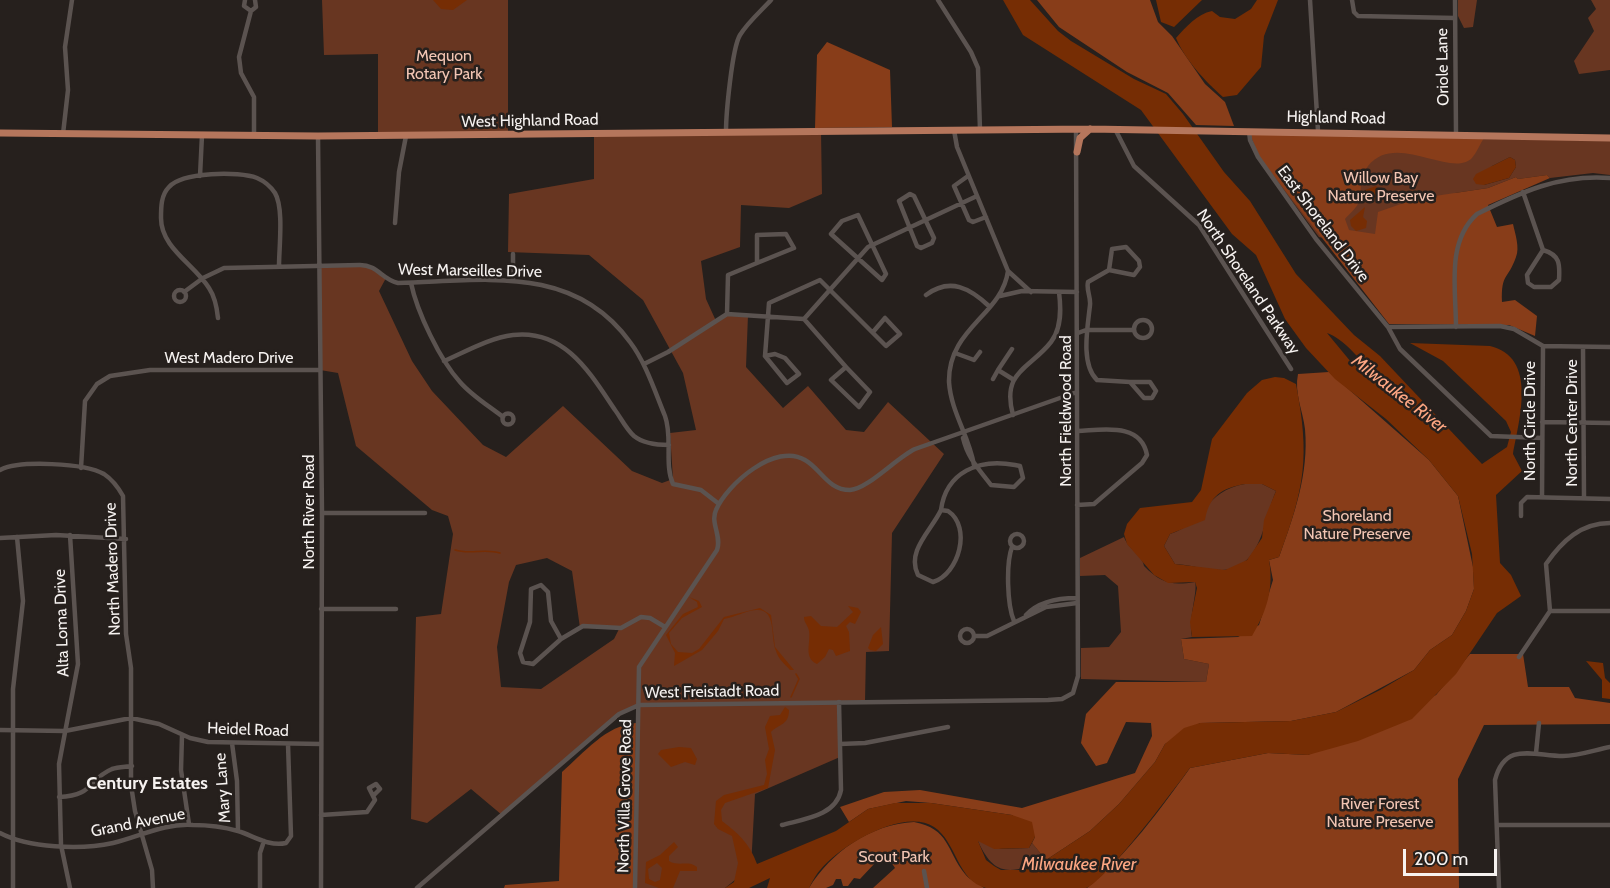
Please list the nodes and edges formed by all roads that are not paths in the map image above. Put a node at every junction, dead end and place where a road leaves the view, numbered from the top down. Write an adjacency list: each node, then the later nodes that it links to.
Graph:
1 (72, 0): 21 (street)
2 (245, 0): 9 (street)
3 (255, 0): 9 (street)
4 (771, 0): 19 (street)
5 (938, 0): 16 (street)
6 (1310, 0): 18 (street)
7 (1352, 0): 10 (street)
8 (1455, 0): 10 (street, Oriole Lane)
9 (251, 11): 24 (street)
10 (1455, 18): 22 (street, Oriole Lane)
11 (1060, 129): 12 (main road, Highland Road); 16 (main road, West Highland Road)
12 (1076, 129): 13 (main road, Highland Road); 28 (street, North Fieldwood Road)
13 (1090, 129): 14 (main road, Highland Road); 28 (main road)
14 (1115, 129): 17 (main road, Highland Road); 81 (street, North Shoreland Parkway)
15 (954, 130): 16 (main road, West Highland Road); 19 (main road, West Highland Road); 30 (street)
16 (980, 130)
17 (1248, 130): 18 (main road, Highland Road); 63 (street, East Shoreland Drive)
18 (1318, 131): 22 (main road, Highland Road)
19 (726, 132): 26 (main road, West Highland Road)
20 (0, 134): 21 (main road, West Highland Road)
21 (63, 134): 23 (main road, West Highland Road)
22 (1456, 134): 27 (main road, Highland Road)
23 (202, 135): 24 (main road, West Highland Road); 29 (street)
24 (254, 136): 25 (main road, West Highland Road)
25 (318, 136): 26 (main road, West Highland Road); 45 (street, North River Road)
26 (406, 136): 37 (street)
27 (1610, 138)
28 (1077, 152): 55 (street, North Fieldwood Road)
29 (200, 176): 44 (street); 48 (street)
30 (968, 176): 33 (street); 34 (street)
31 (1610, 178): 32 (street)
32 (1523, 192): 40 (street); 65 (street)
33 (977, 196): 34 (street); 35 (street)
34 (962, 204): 35 (street); 36 (street)
35 (986, 218): 47 (street)
36 (925, 220): 38 (street); 38 (street); 38 (street)
37 (395, 223)
38 (909, 227): 39 (street)
39 (874, 244): 42 (street); 42 (street); 42 (street)
40 (1543, 250): 40 (street)
41 (513, 254): 49 (street)
42 (857, 258): 51 (street)
43 (757, 263): 43 (street); 59 (street)
44 (279, 266): 45 (street, West Marseilles Drive); 48 (street, West Marseilles Drive)
45 (319, 266): 50 (street, West Marseilles Drive); 82 (street, North River Road)
46 (1109, 270): 46 (street); 67 (street)
47 (1008, 271): 53 (street); 57 (street)
48 (203, 278): 52 (street, West Marseilles Drive); 61 (street)
49 (513, 281): 50 (street, West Marseilles Drive); 79 (street, West Marseilles Drive)
50 (411, 283): 78 (street)
51 (829, 289): 60 (street); 62 (street); 69 (street)
52 (184, 292)
53 (1031, 292): 54 (street); 57 (street)
54 (1059, 292): 55 (street); 85 (street)
55 (1077, 292): 66 (street, North Fieldwood Road)
56 (926, 295): 58 (street)
57 (1000, 296): 58 (street)
58 (990, 307): 76 (street)
59 (727, 314): 60 (street); 79 (street)
60 (769, 316): 62 (street); 77 (street)
61 (218, 318)
62 (804, 320): 80 (street)
63 (1388, 327): 64 (street); 70 (street, East Shoreland Drive)
64 (1401, 327): 65 (street); 70 (street)
65 (1456, 327): 71 (street)
66 (1078, 330): 67 (street); 87 (street, North Fieldwood Road)
67 (1086, 330): 68 (street); 86 (street)
68 (1132, 330): 68 (street)
69 (873, 332): 69 (street)
70 (1395, 339): 95 (street, East Shoreland Drive)
71 (1543, 346): 72 (street); 90 (street, North Circle Drive)
72 (1583, 347): 73 (street); 91 (street, North Center Drive)
73 (1610, 347)
74 (1012, 349): 83 (street)
75 (980, 352): 76 (street)
76 (955, 353): 94 (street)
77 (765, 356): 77 (street)
78 (444, 360): 89 (street); 96 (street)
79 (644, 364): 96 (street, West Marseilles Drive)
80 (846, 367): 80 (street)
81 (1291, 369)
82 (320, 370): 98 (street, West Madero Drive); 106 (street, North River Road)
83 (998, 370): 84 (street); 85 (street)
84 (993, 379)
85 (1014, 380): 88 (street)
86 (1130, 382): 86 (street)
87 (1077, 392): 88 (street); 93 (street, North Fieldwood Road)
88 (1013, 415): 94 (street)
89 (503, 417)
90 (1542, 422): 91 (street); 95 (street, North Circle Drive)
91 (1584, 423): 92 (street); 101 (street, North Center Drive)
92 (1610, 423)
93 (1078, 430): 104 (street, North Fieldwood Road); 104 (street)
94 (963, 433): 97 (street); 103 (street)
95 (1542, 438): 100 (street, North Circle Drive)
96 (669, 445): 103 (street, West Marseilles Drive)
97 (974, 465): 97 (street); 105 (street)
98 (81, 468): 99 (street, North Madero Drive); 113 (street, North Madero Drive)
99 (0, 470)
100 (1542, 496): 101 (street); 108 (street)
101 (1584, 498): 102 (street)
102 (1610, 499)
103 (719, 504): 121 (street, North Villa Grove Road)
104 (1077, 505): 115 (street, North Fieldwood Road)
105 (941, 510): 105 (street)
106 (322, 513): 107 (street); 116 (street, North River Road)
107 (425, 513)
108 (1521, 516)
109 (1610, 523): 118 (street)
110 (70, 535): 111 (street); 113 (street); 133 (street, Alta Loma Drive)
111 (17, 537): 112 (street); 132 (street)
112 (0, 538)
113 (126, 539): 128 (street, North Madero Drive)
114 (1012, 547): 120 (street)
115 (1077, 601): 120 (street); 125 (street, North Fieldwood Road)
116 (321, 609): 117 (street); 137 (street, North River Road)
117 (396, 609)
118 (1550, 611): 119 (street); 124 (street)
119 (1610, 611)
120 (1014, 621): 122 (street)
121 (665, 627): 123 (street); 127 (street, North Villa Grove Road)
122 (974, 636)
123 (561, 639): 123 (street)
124 (1519, 657)
125 (1073, 693): 126 (street, West Freistadt Road)
126 (839, 702): 127 (street, West Freistadt Road); 138 (street)
127 (639, 705): 161 (street, West Freistadt Road); 162 (street, North Villa Grove Road)
128 (131, 718): 133 (street, Heidel Road); 134 (street, Heidel Road); 141 (street, North Madero Drive)
129 (1539, 723): 140 (street)
130 (948, 727): 138 (street)
131 (0, 730): 132 (street, Heidel Road)
132 (12, 730): 133 (street, Heidel Road); 152 (street)
133 (65, 732): 143 (street, Alta Loma Drive)
134 (182, 735): 135 (street, Heidel Road); 145 (street)
135 (232, 743): 136 (street, Heidel Road); 149 (street, Mary Lane)
136 (288, 744): 137 (street, Heidel Road); 153 (street)
137 (321, 744): 144 (street, North River Road)
138 (840, 744): 146 (street)
139 (1610, 747): 140 (street)
140 (1536, 753): 147 (street)
141 (132, 766): 143 (street); 151 (street, North Madero Drive)
142 (374, 795): 144 (street)
143 (59, 797): 154 (street, Alta Loma Drive)
144 (321, 816): 160 (street, North River Road)
145 (189, 824): 149 (street, Grand Avenue); 151 (street, Grand Avenue)
146 (782, 825)
147 (1497, 825): 148 (street); 164 (street)
148 (1610, 825)
149 (238, 831): 153 (street, Grand Avenue)
150 (0, 833): 152 (street, Grand Avenue)
151 (142, 834): 154 (street, Grand Avenue); 158 (street, North Madero Drive)
152 (12, 840): 154 (street, Grand Avenue); 156 (street)
153 (264, 841): 159 (street)
154 (61, 845): 157 (street, Alta Loma Drive)
155 (924, 871): 163 (street)
156 (13, 888)
157 (69, 888)
158 (153, 888)
159 (260, 888)
160 (321, 888)
161 (417, 888)
162 (635, 888)
163 (927, 888)
164 (1499, 888)

